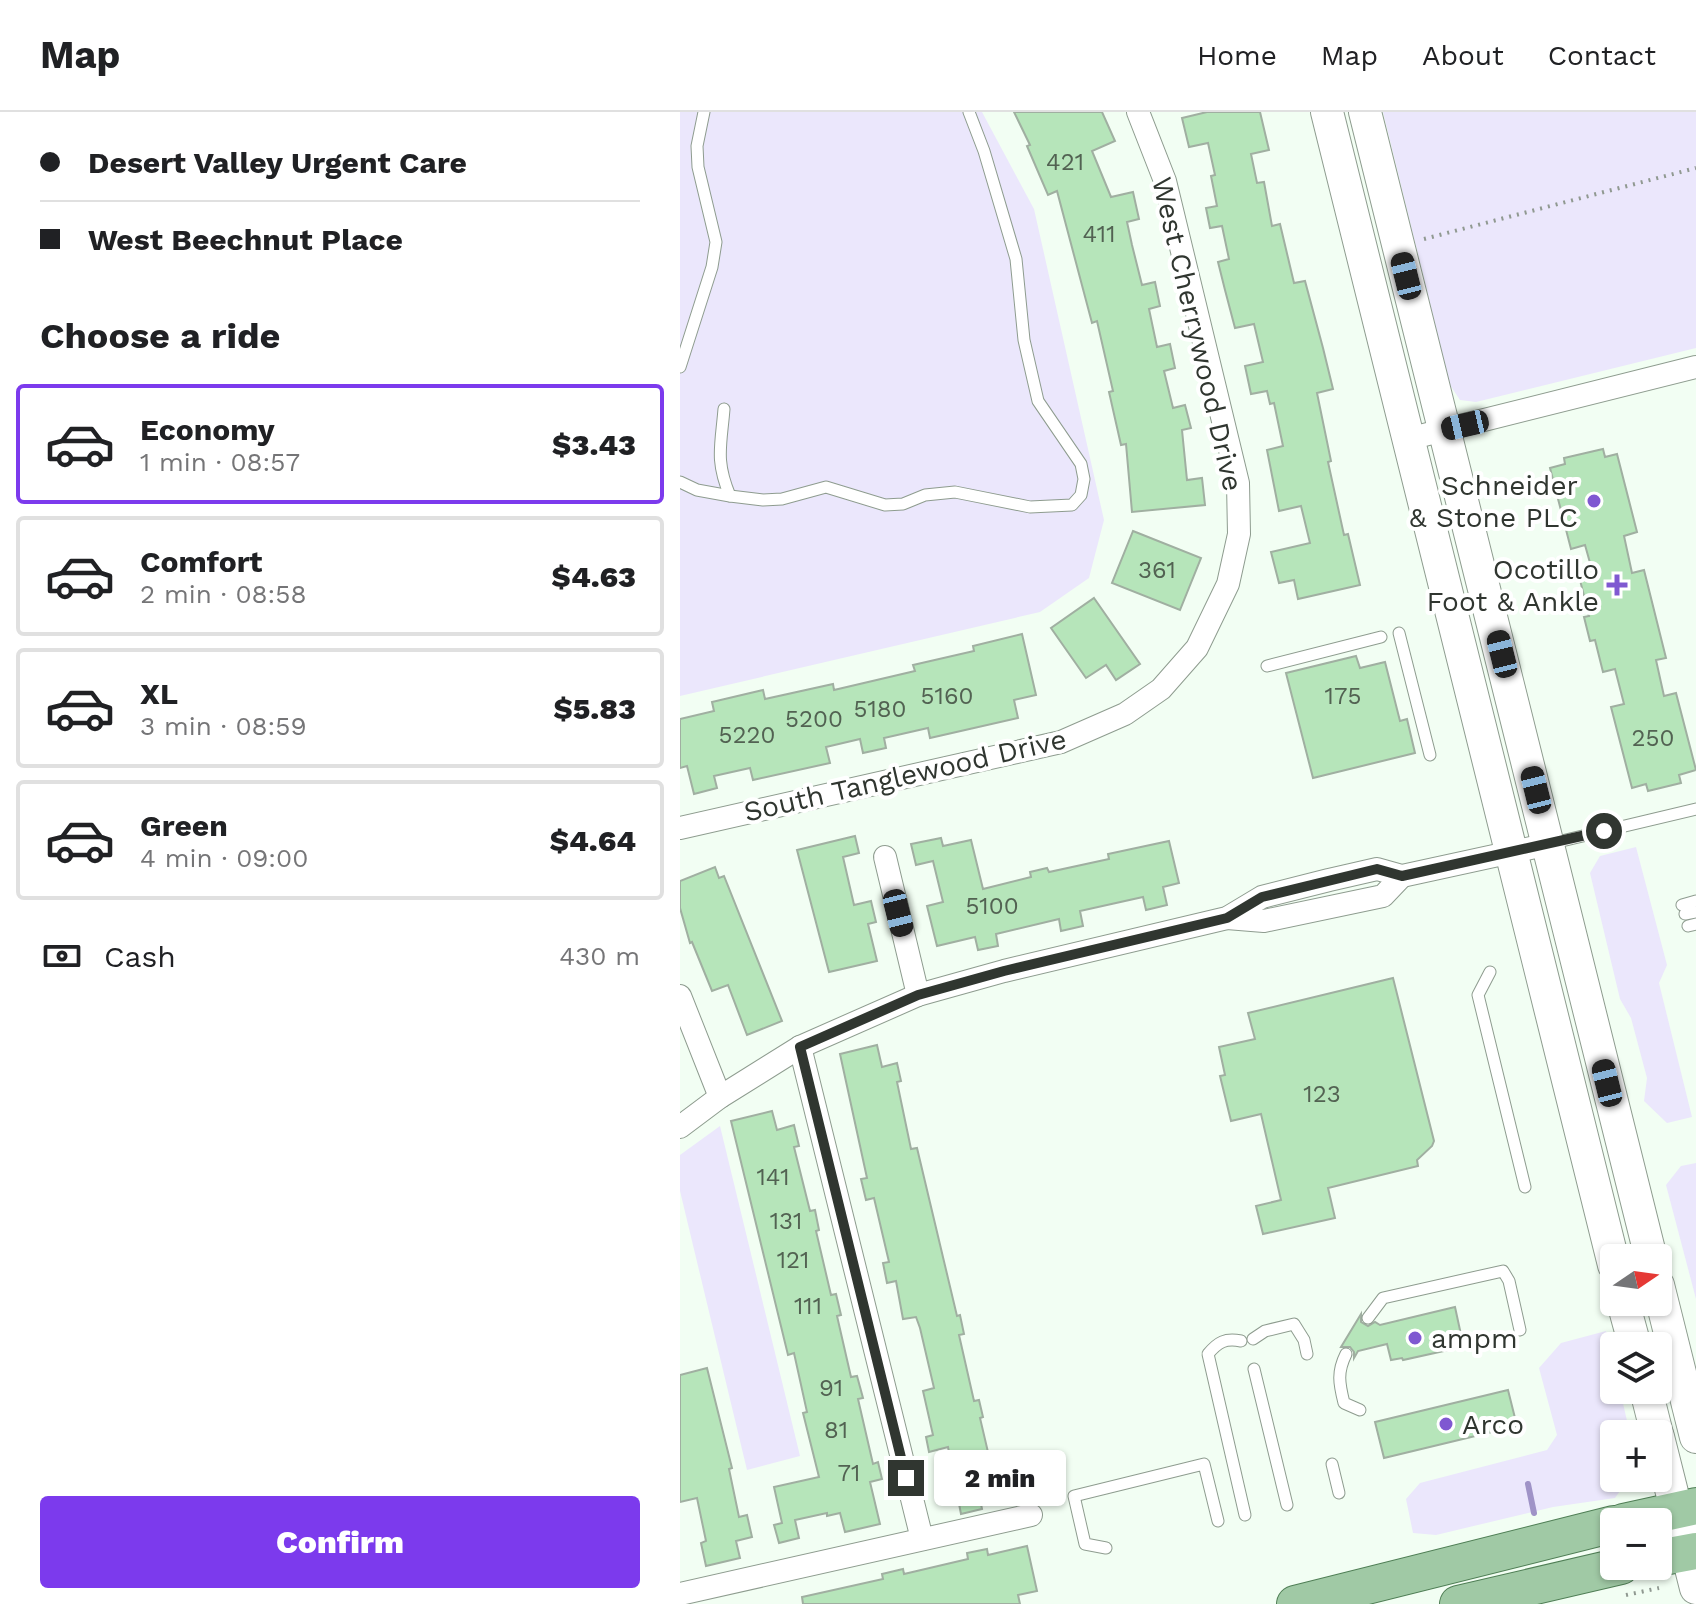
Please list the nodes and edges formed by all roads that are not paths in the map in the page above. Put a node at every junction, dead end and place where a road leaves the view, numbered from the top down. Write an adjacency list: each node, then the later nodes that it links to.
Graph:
1 (704, 112): 6 (lane)
2 (969, 112): 12 (lane)
3 (1138, 112): 15 (street, West Cherrywood Drive)
4 (1327, 112): 10 (main road)
5 (1365, 112): 9 (main road)
6 (680, 367)
7 (1696, 367): 9 (street)
8 (724, 409): 12 (lane)
9 (1445, 430): 10 (street); 20 (main road)
10 (1408, 439): 21 (main road)
11 (680, 482): 12 (lane)
12 (730, 496)
13 (1399, 633): 17 (lane)
14 (1381, 637): 16 (lane)
15 (1197, 648): 19 (street, South Tanglewood Drive)
16 (1267, 666)
17 (1430, 755)
18 (1696, 809): 20 (lane)
19 (680, 828)
20 (1549, 844): 21 (street); 29 (main road)
21 (1512, 851): 23 (street); 30 (main road)
22 (885, 857): 32 (street)
23 (1402, 876): 24 (street); 26 (street)
24 (1329, 880): 26 (street); 28 (street)
25 (1696, 901): 27 (lane)
26 (1335, 907): 28 (street)
27 (1689, 916)
28 (1227, 918): 32 (street)
29 (1575, 951): 30 (main road); 39 (main road)
30 (1539, 960): 38 (main road)
31 (1490, 972): 37 (lane)
32 (918, 995): 34 (street)
33 (680, 996): 35 (street)
34 (800, 1047): 35 (street); 57 (street)
35 (720, 1097): 36 (street)
36 (680, 1127)
37 (1525, 1187)
38 (1609, 1244)
39 (1648, 1244)
40 (1666, 1316): 47 (main road)
41 (1368, 1318): 42 (lane)
42 (1520, 1330)
43 (1307, 1354): 54 (lane)
44 (1346, 1354): 46 (lane)
45 (1254, 1369): 51 (lane)
46 (1360, 1410)
47 (1696, 1437)
48 (1332, 1464): 50 (lane)
49 (1672, 1472): 52 (main road)
50 (1339, 1493)
51 (1287, 1505)
52 (1686, 1508): 59 (main road)
53 (1031, 1515): 57 (street)
54 (1245, 1515)
55 (1218, 1521): 58 (lane)
56 (1600, 1528): 63 (main road)
57 (922, 1539): 62 (street)
58 (1106, 1548)
59 (1680, 1553): 61 (main road)
60 (1600, 1571): 64 (main road)
61 (1696, 1588)
62 (680, 1594)
63 (1295, 1604)
64 (1458, 1604)

